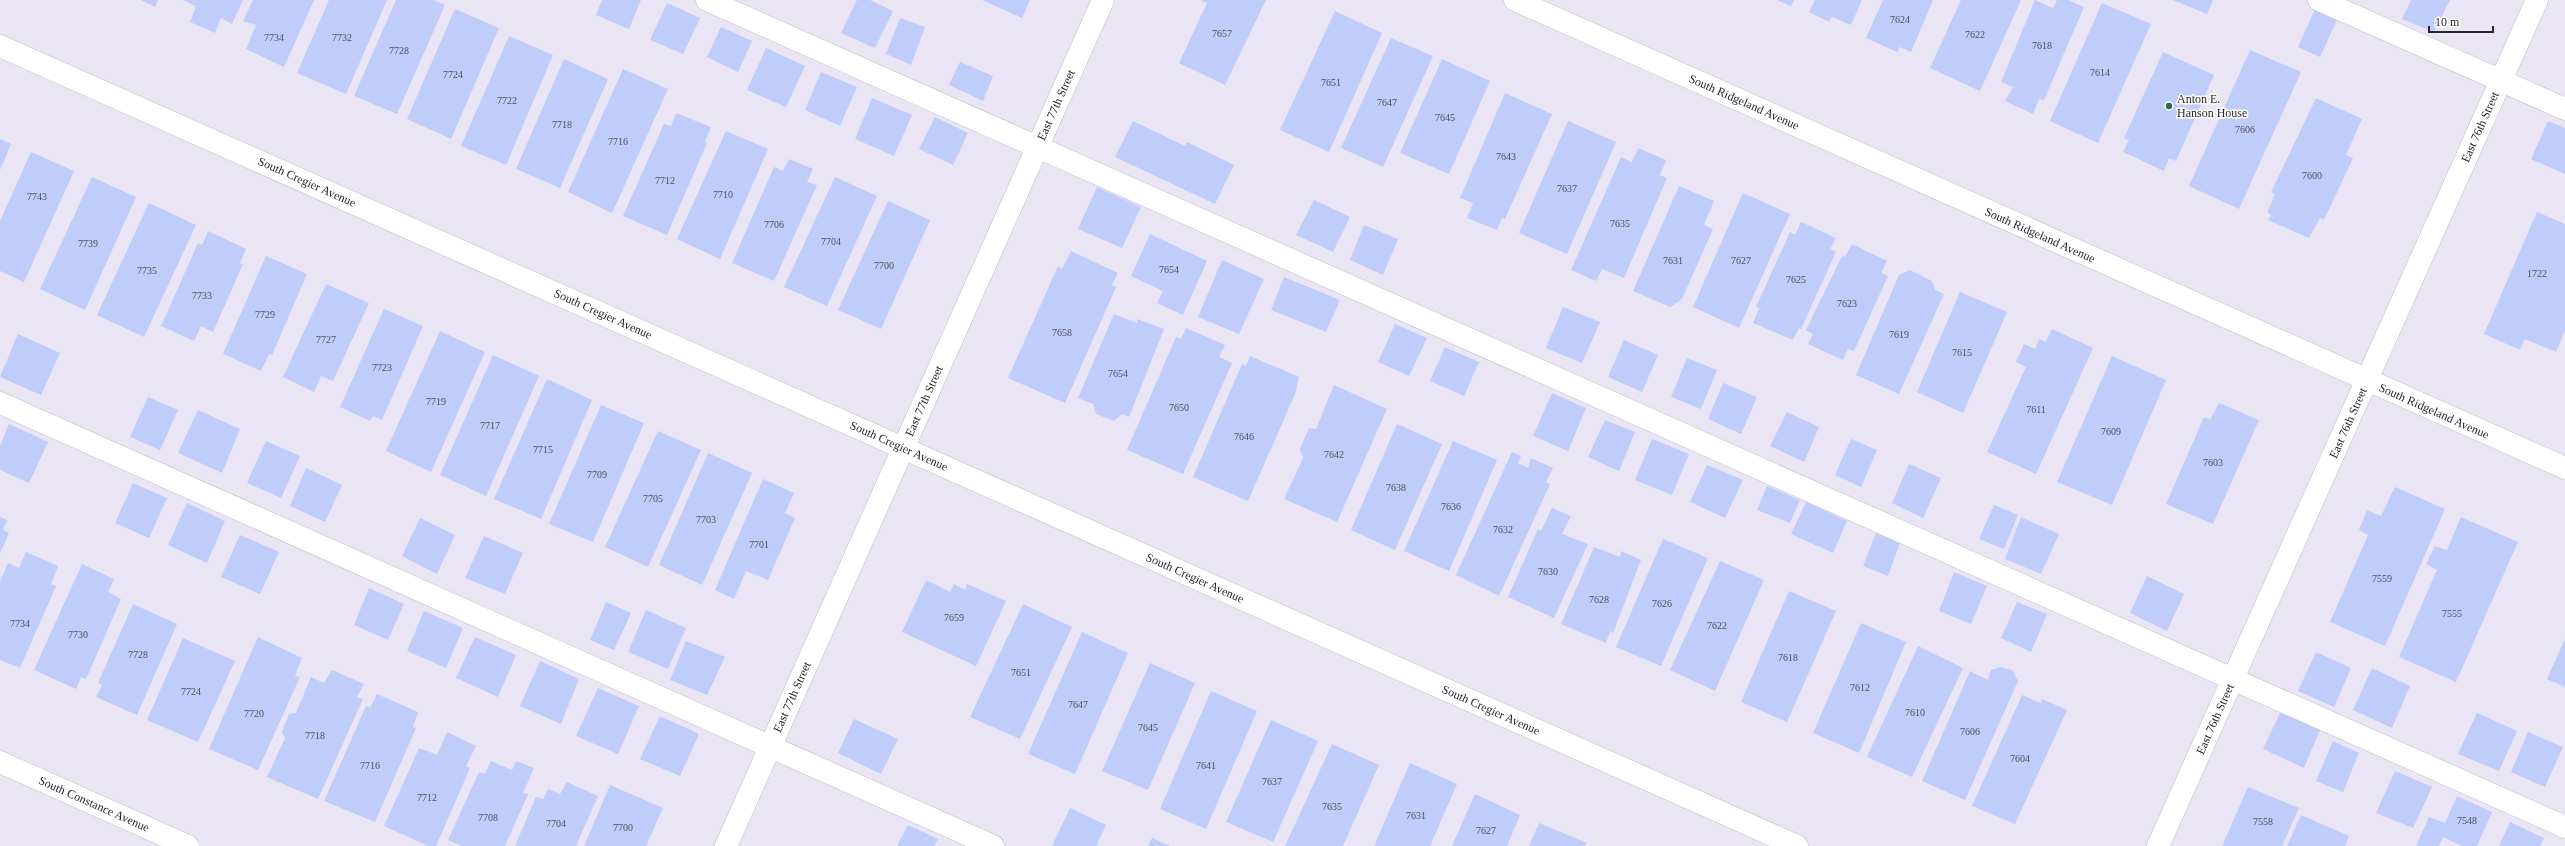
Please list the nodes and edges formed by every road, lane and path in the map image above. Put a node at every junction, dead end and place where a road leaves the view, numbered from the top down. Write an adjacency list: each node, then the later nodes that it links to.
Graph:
1 (707, 0): 9 (street)
2 (1103, 0): 9 (street, East 77th Street)
3 (1515, 0): 10 (street, South Ridgeland Avenue)
4 (2319, 0): 7 (street)
5 (2537, 0): 7 (street, East 76th Street)
6 (0, 46): 12 (street, South Cregier Avenue)
7 (2501, 81): 8 (street); 10 (street, East 76th Street)
8 (2565, 110)
9 (1038, 147): 12 (street, East 77th Street); 14 (street)
10 (2367, 381): 13 (street, South Ridgeland Avenue); 14 (street, East 76th Street)
11 (0, 403): 15 (street)
12 (903, 448): 15 (street, East 77th Street); 21 (street, South Cregier Avenue)
13 (2565, 468)
14 (2233, 679): 17 (street); 22 (street, East 76th Street)
15 (770, 747): 19 (street, East 77th Street); 20 (street)
16 (0, 762): 18 (street, South Constance Avenue)
17 (2565, 827)
18 (188, 846)
19 (726, 846)
20 (993, 846)
21 (1797, 846)
22 (2158, 846)

